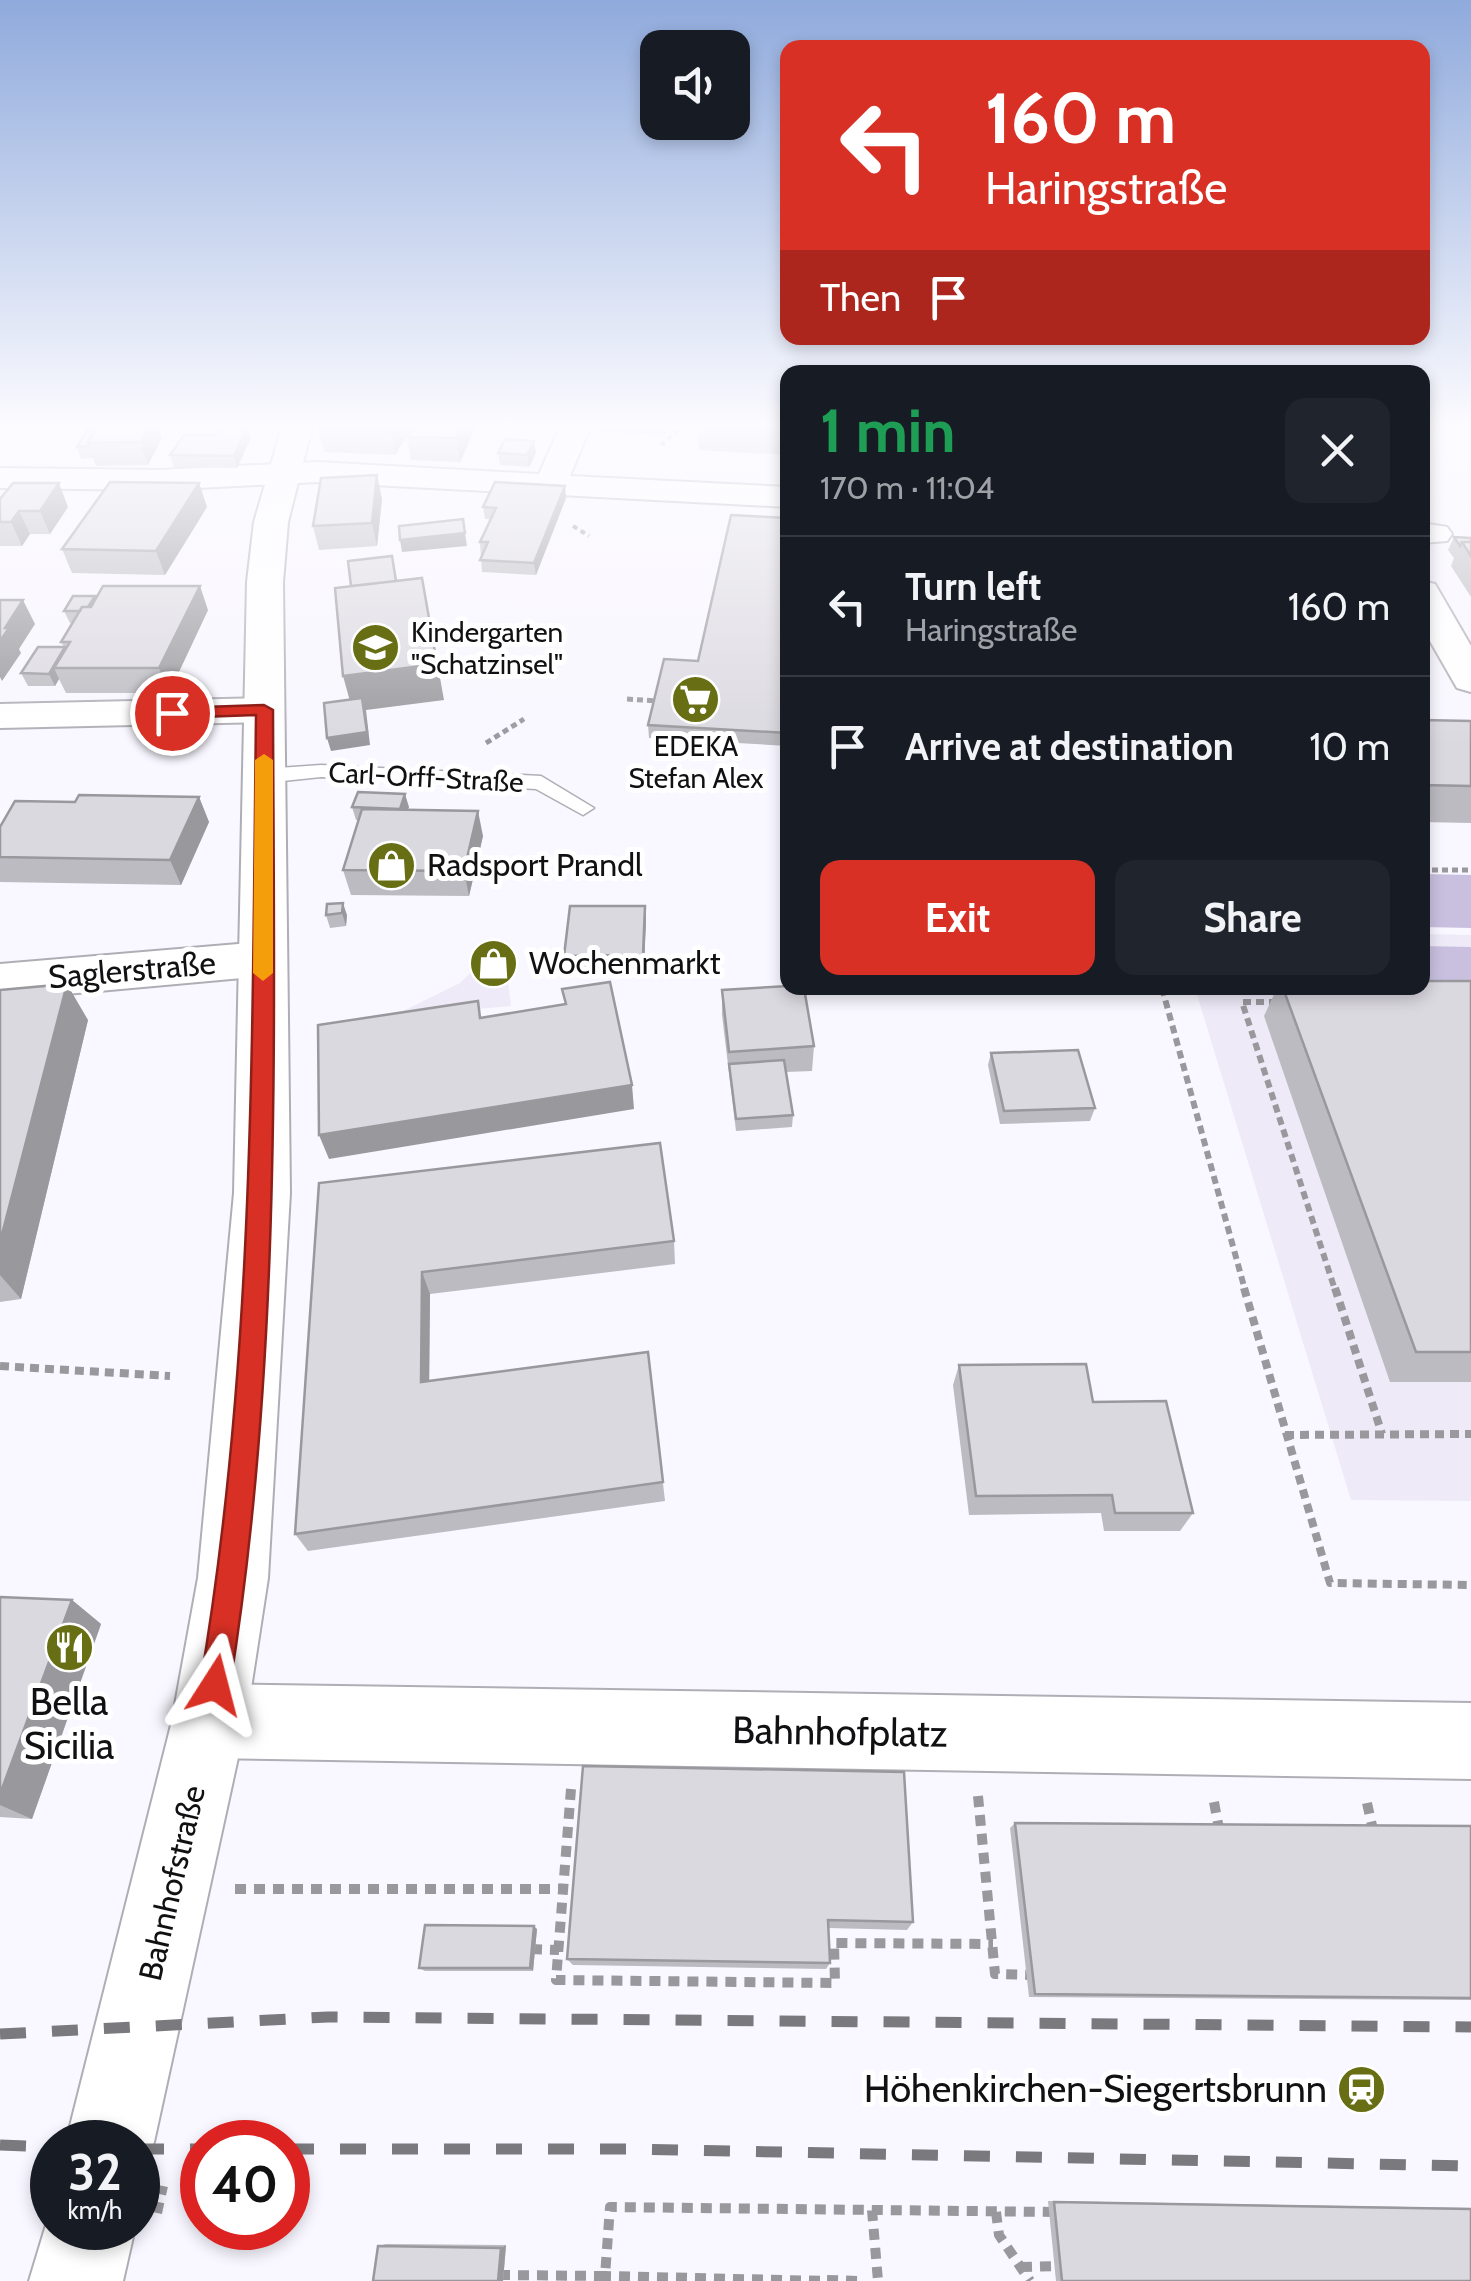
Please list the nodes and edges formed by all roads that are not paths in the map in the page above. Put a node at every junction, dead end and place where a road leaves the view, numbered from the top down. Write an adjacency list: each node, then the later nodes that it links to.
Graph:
1 (269, 533): 4 (street, Bahnhofstraße)
2 (1430, 606): 3 (street)
3 (1471, 680)
4 (264, 710): 5 (street); 6 (street, Bahnhofstraße)
5 (0, 716)
6 (264, 776): 7 (lane, Carl-Orff-Straße); 8 (street, Bahnhofstraße)
7 (583, 808)
8 (263, 959): 9 (street, Saglerstraße); 10 (street, Bahnhofstraße)
9 (0, 982)
10 (210, 1721): 11 (street, Bahnhofplatz); 12 (street, Bahnhofstraße)
11 (1471, 1741)
12 (115, 2120)
13 (84, 2250): 14 (street)
14 (76, 2281)

